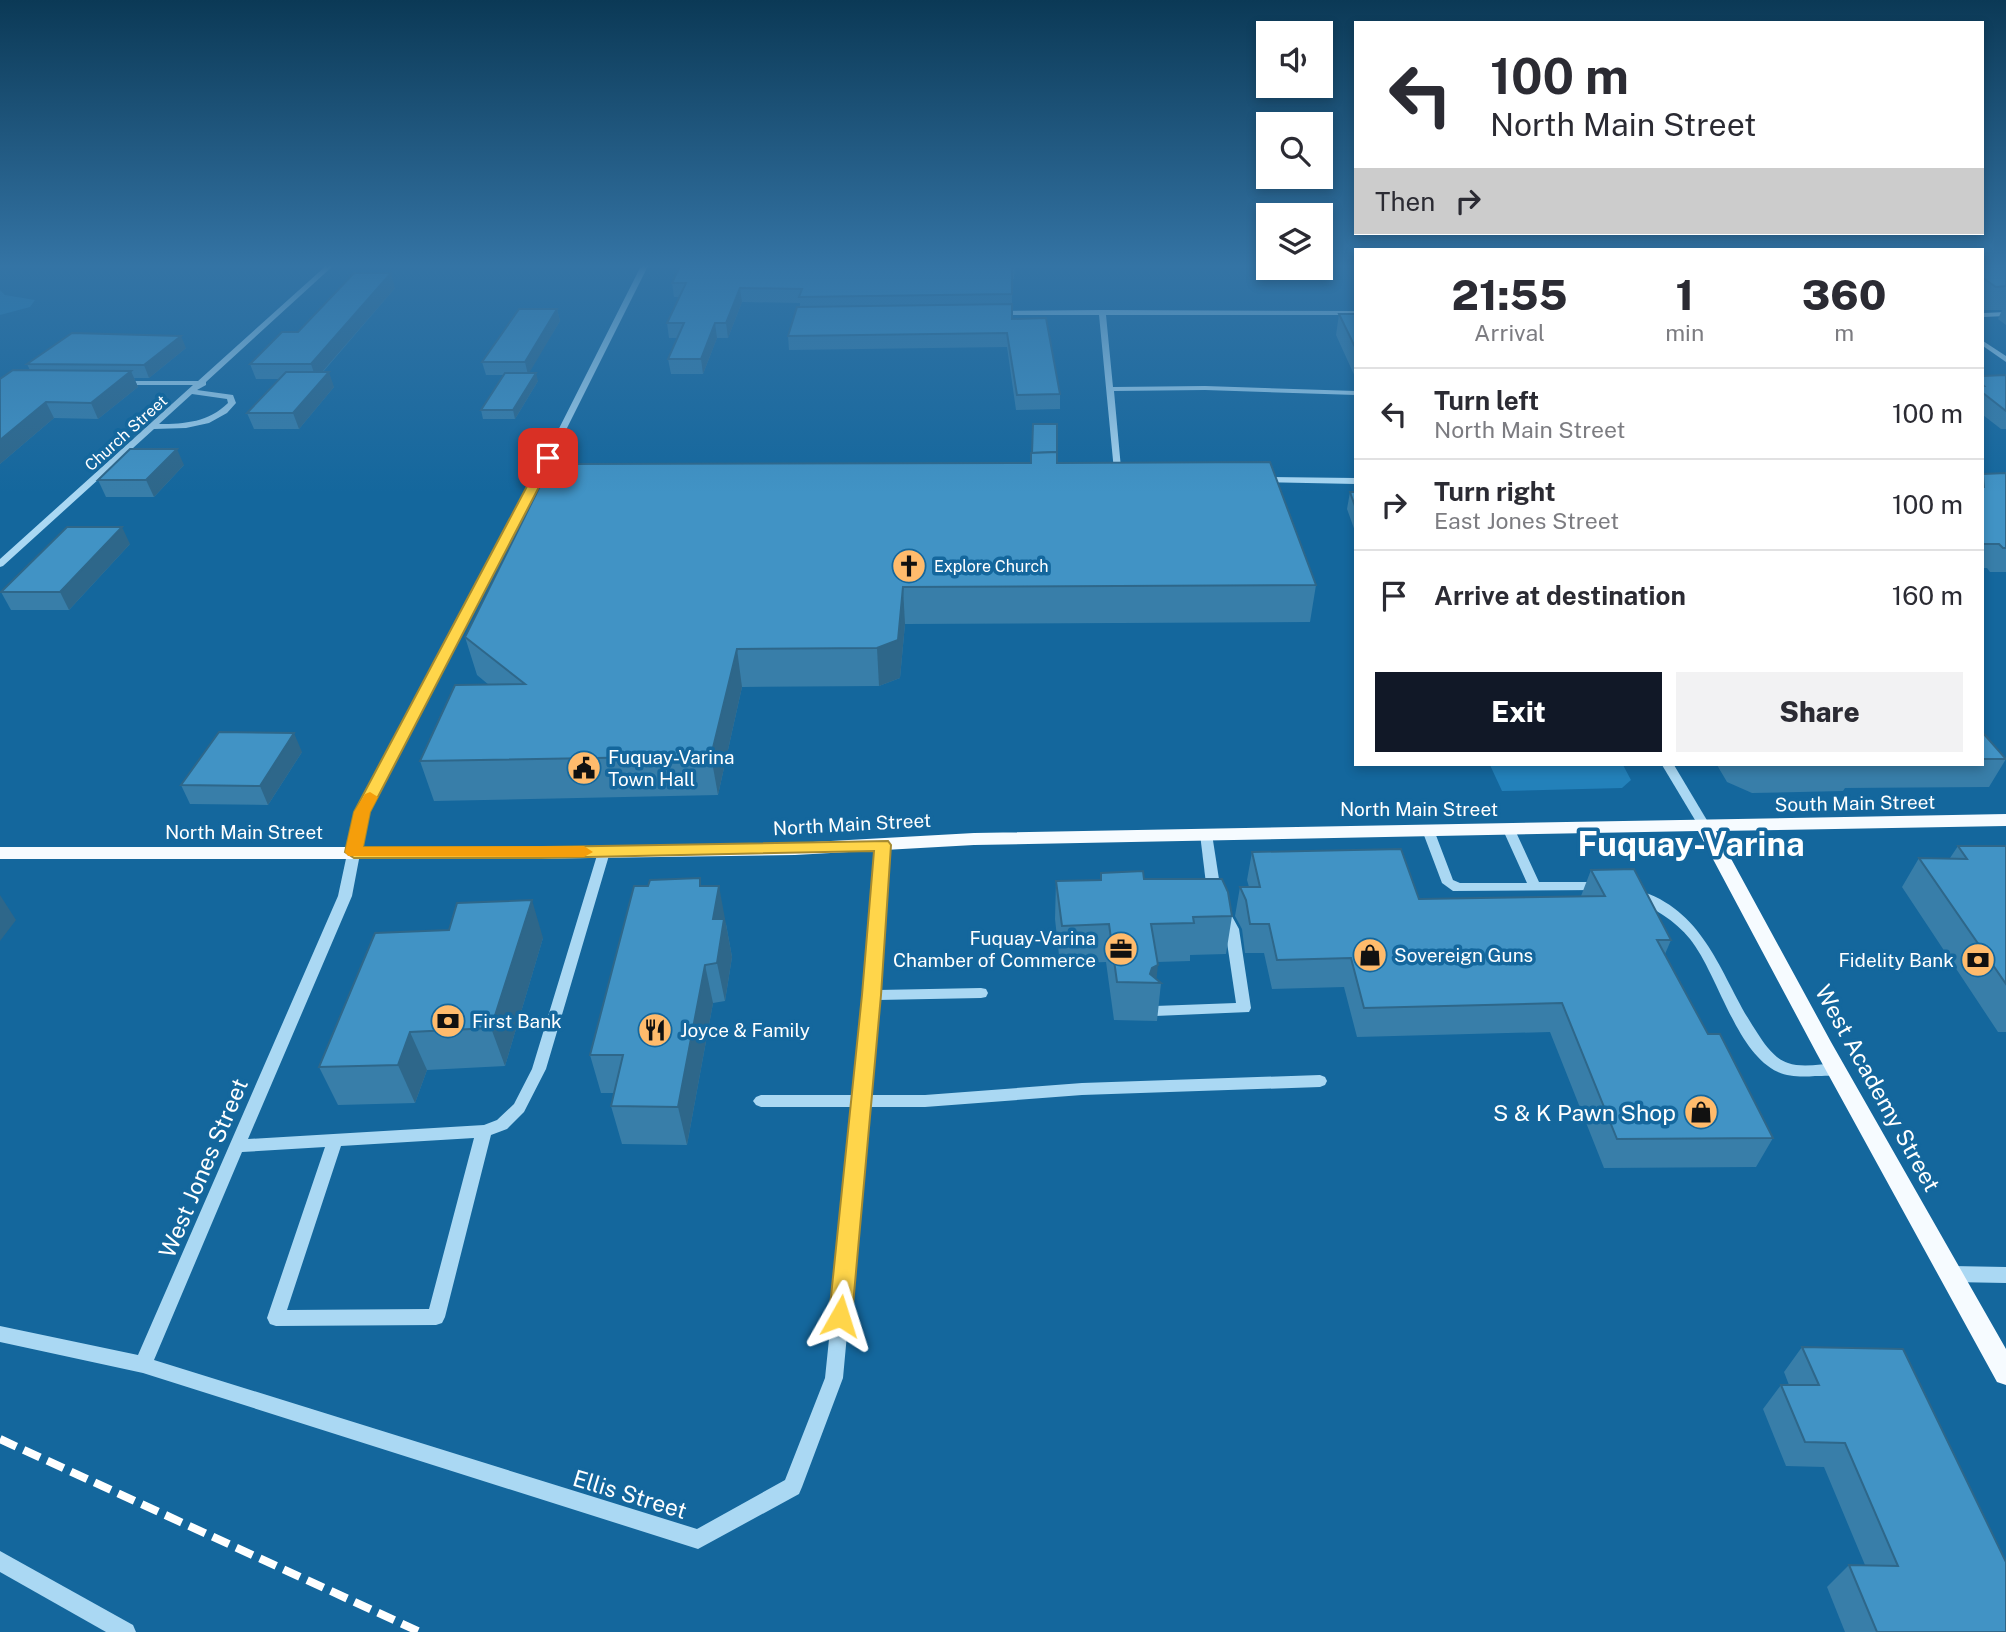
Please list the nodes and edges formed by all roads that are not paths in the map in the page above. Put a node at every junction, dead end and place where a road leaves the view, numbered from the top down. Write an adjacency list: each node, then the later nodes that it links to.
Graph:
1 (249, 340): 7 (street, Church Street)
2 (608, 340): 17 (street, West Jones Street)
3 (1105, 340): 8 (street)
4 (1984, 344): 5 (street)
5 (2006, 360)
6 (110, 383): 7 (street)
7 (202, 383): 9 (street, Church Street)
8 (1111, 389): 10 (street); 13 (street)
9 (192, 392): 11 (street, Church Street); 11 (street)
10 (1354, 393)
11 (154, 427): 19 (street, Church Street)
12 (1104, 479): 13 (street)
13 (1118, 479): 14 (street)
14 (1132, 479)
15 (1244, 480): 16 (street)
16 (1354, 481)
17 (536, 482): 18 (street); 27 (street, West Jones Street)
18 (550, 482)
19 (0, 564)
20 (1669, 766): 22 (street)
21 (2006, 820): 22 (main road, South Main Street)
22 (1705, 827): 24 (main road, North Main Street); 34 (main road, West Academy Street)
23 (1428, 830): 24 (main road, North Main Street); 25 (main road, North Main Street); 30 (street)
24 (1509, 830): 30 (street)
25 (1206, 834): 26 (main road, North Main Street); 33 (street)
26 (883, 845): 28 (main road, North Main Street); 32 (street, Ellis Street)
27 (354, 852): 28 (main road, North Main Street); 29 (main road, North Main Street); 40 (street, West Jones Street)
28 (604, 852): 38 (street)
29 (0, 853)
30 (1535, 887): 34 (street)
31 (981, 993): 32 (street)
32 (872, 995): 36 (street, Ellis Street)
33 (1155, 1010)
34 (1836, 1069): 41 (main road, West Academy Street)
35 (1320, 1081): 36 (street)
36 (862, 1100): 37 (street); 44 (street, Ellis Street)
37 (761, 1101)
38 (484, 1131): 39 (street); 39 (street)
39 (335, 1140): 40 (street)
40 (237, 1146): 44 (street, West Jones Street)
41 (1952, 1275): 42 (street); 45 (main road, West Academy Street)
42 (2006, 1275)
43 (0, 1334): 44 (street)
44 (144, 1365)
45 (2006, 1373)
46 (0, 1561): 47 (street)
47 (126, 1632)

